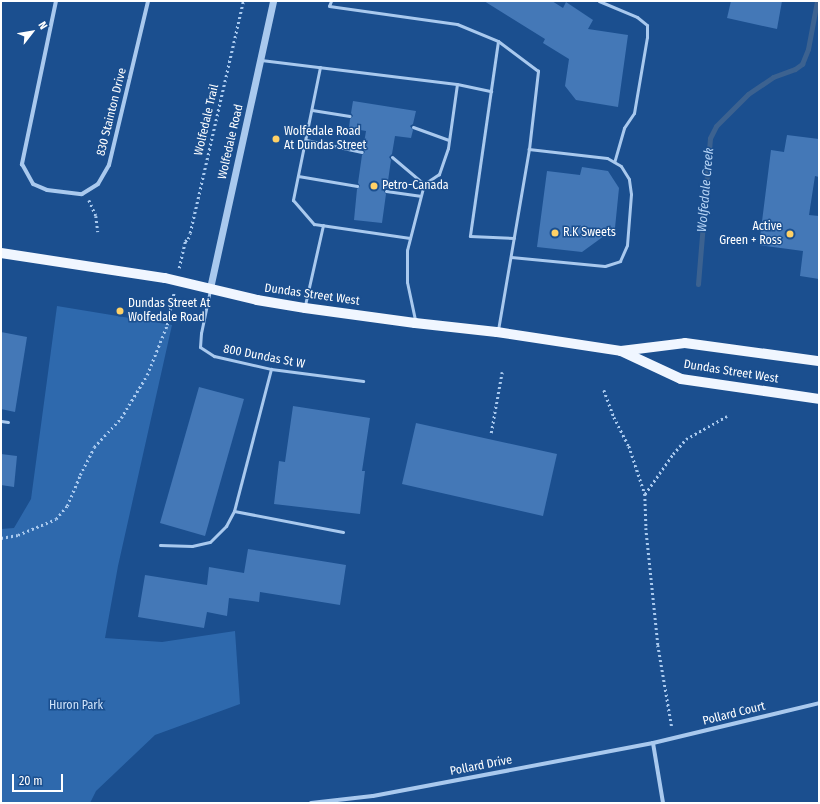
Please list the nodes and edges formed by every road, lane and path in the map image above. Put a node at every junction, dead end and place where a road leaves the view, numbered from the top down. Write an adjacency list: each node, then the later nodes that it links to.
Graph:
1 (56, 1): 25 (street)
2 (148, 1): 25 (street, 830 Stainton Drive)
3 (243, 1): 31 (path, Wolfedale Trail)
4 (273, 1): 8 (street, Wolfedale Road)
5 (331, 1): 7 (lane)
6 (599, 1): 20 (lane)
7 (498, 41): 11 (lane); 17 (lane)
8 (261, 60): 9 (lane); 34 (street, Wolfedale Road)
9 (320, 67): 10 (lane); 12 (lane)
10 (457, 84): 11 (lane); 16 (lane)
11 (491, 91): 30 (lane)
12 (312, 110): 13 (lane); 15 (lane)
13 (350, 116)
14 (413, 127): 16 (lane)
15 (306, 140): 18 (lane); 21 (lane)
16 (449, 140): 22 (lane)
17 (529, 149): 20 (lane); 30 (lane)
18 (362, 152)
19 (392, 157): 22 (lane)
20 (614, 162): 33 (lane)
21 (298, 176): 23 (lane); 27 (lane)
22 (424, 184): 26 (lane)
23 (357, 186)
24 (386, 190): 26 (lane)
25 (85, 192): 28 (path)
26 (420, 196): 29 (lane)
27 (323, 225): 29 (lane); 35 (lane)
28 (98, 232)
29 (410, 238): 37 (lane)
30 (514, 238): 33 (lane)
31 (185, 241)
32 (1, 253): 34 (main road, Dundas Street West)
33 (511, 257): 38 (lane)
34 (210, 288): 35 (main road, Dundas Street West); 41 (lane, 800 Dundas St W)
35 (305, 308): 37 (main road, Dundas Street West)
36 (168, 318): 53 (path)
37 (415, 323): 38 (main road, Dundas Street West)
38 (498, 332): 39 (main road, Dundas Street West)
39 (621, 351): 40 (main road, Dundas Street West); 45 (main road, Dundas Street West)
40 (819, 361)
41 (271, 369): 43 (lane, 800 Dundas St W); 51 (lane)
42 (502, 372): 49 (path)
43 (363, 381)
44 (604, 390): 50 (path)
45 (819, 399)
46 (727, 416): 50 (path)
47 (1, 421): 48 (lane)
48 (8, 422)
49 (491, 433)
50 (645, 494): 56 (path)
51 (234, 511): 52 (lane); 54 (lane)
52 (343, 532)
53 (1, 538)
54 (160, 545)
55 (819, 703): 56 (street, Pollard Court)
56 (673, 739): 57 (street, Pollard Court)
57 (653, 743): 58 (street, Pollard Drive); 59 (street)
58 (311, 803)
59 (663, 803)

